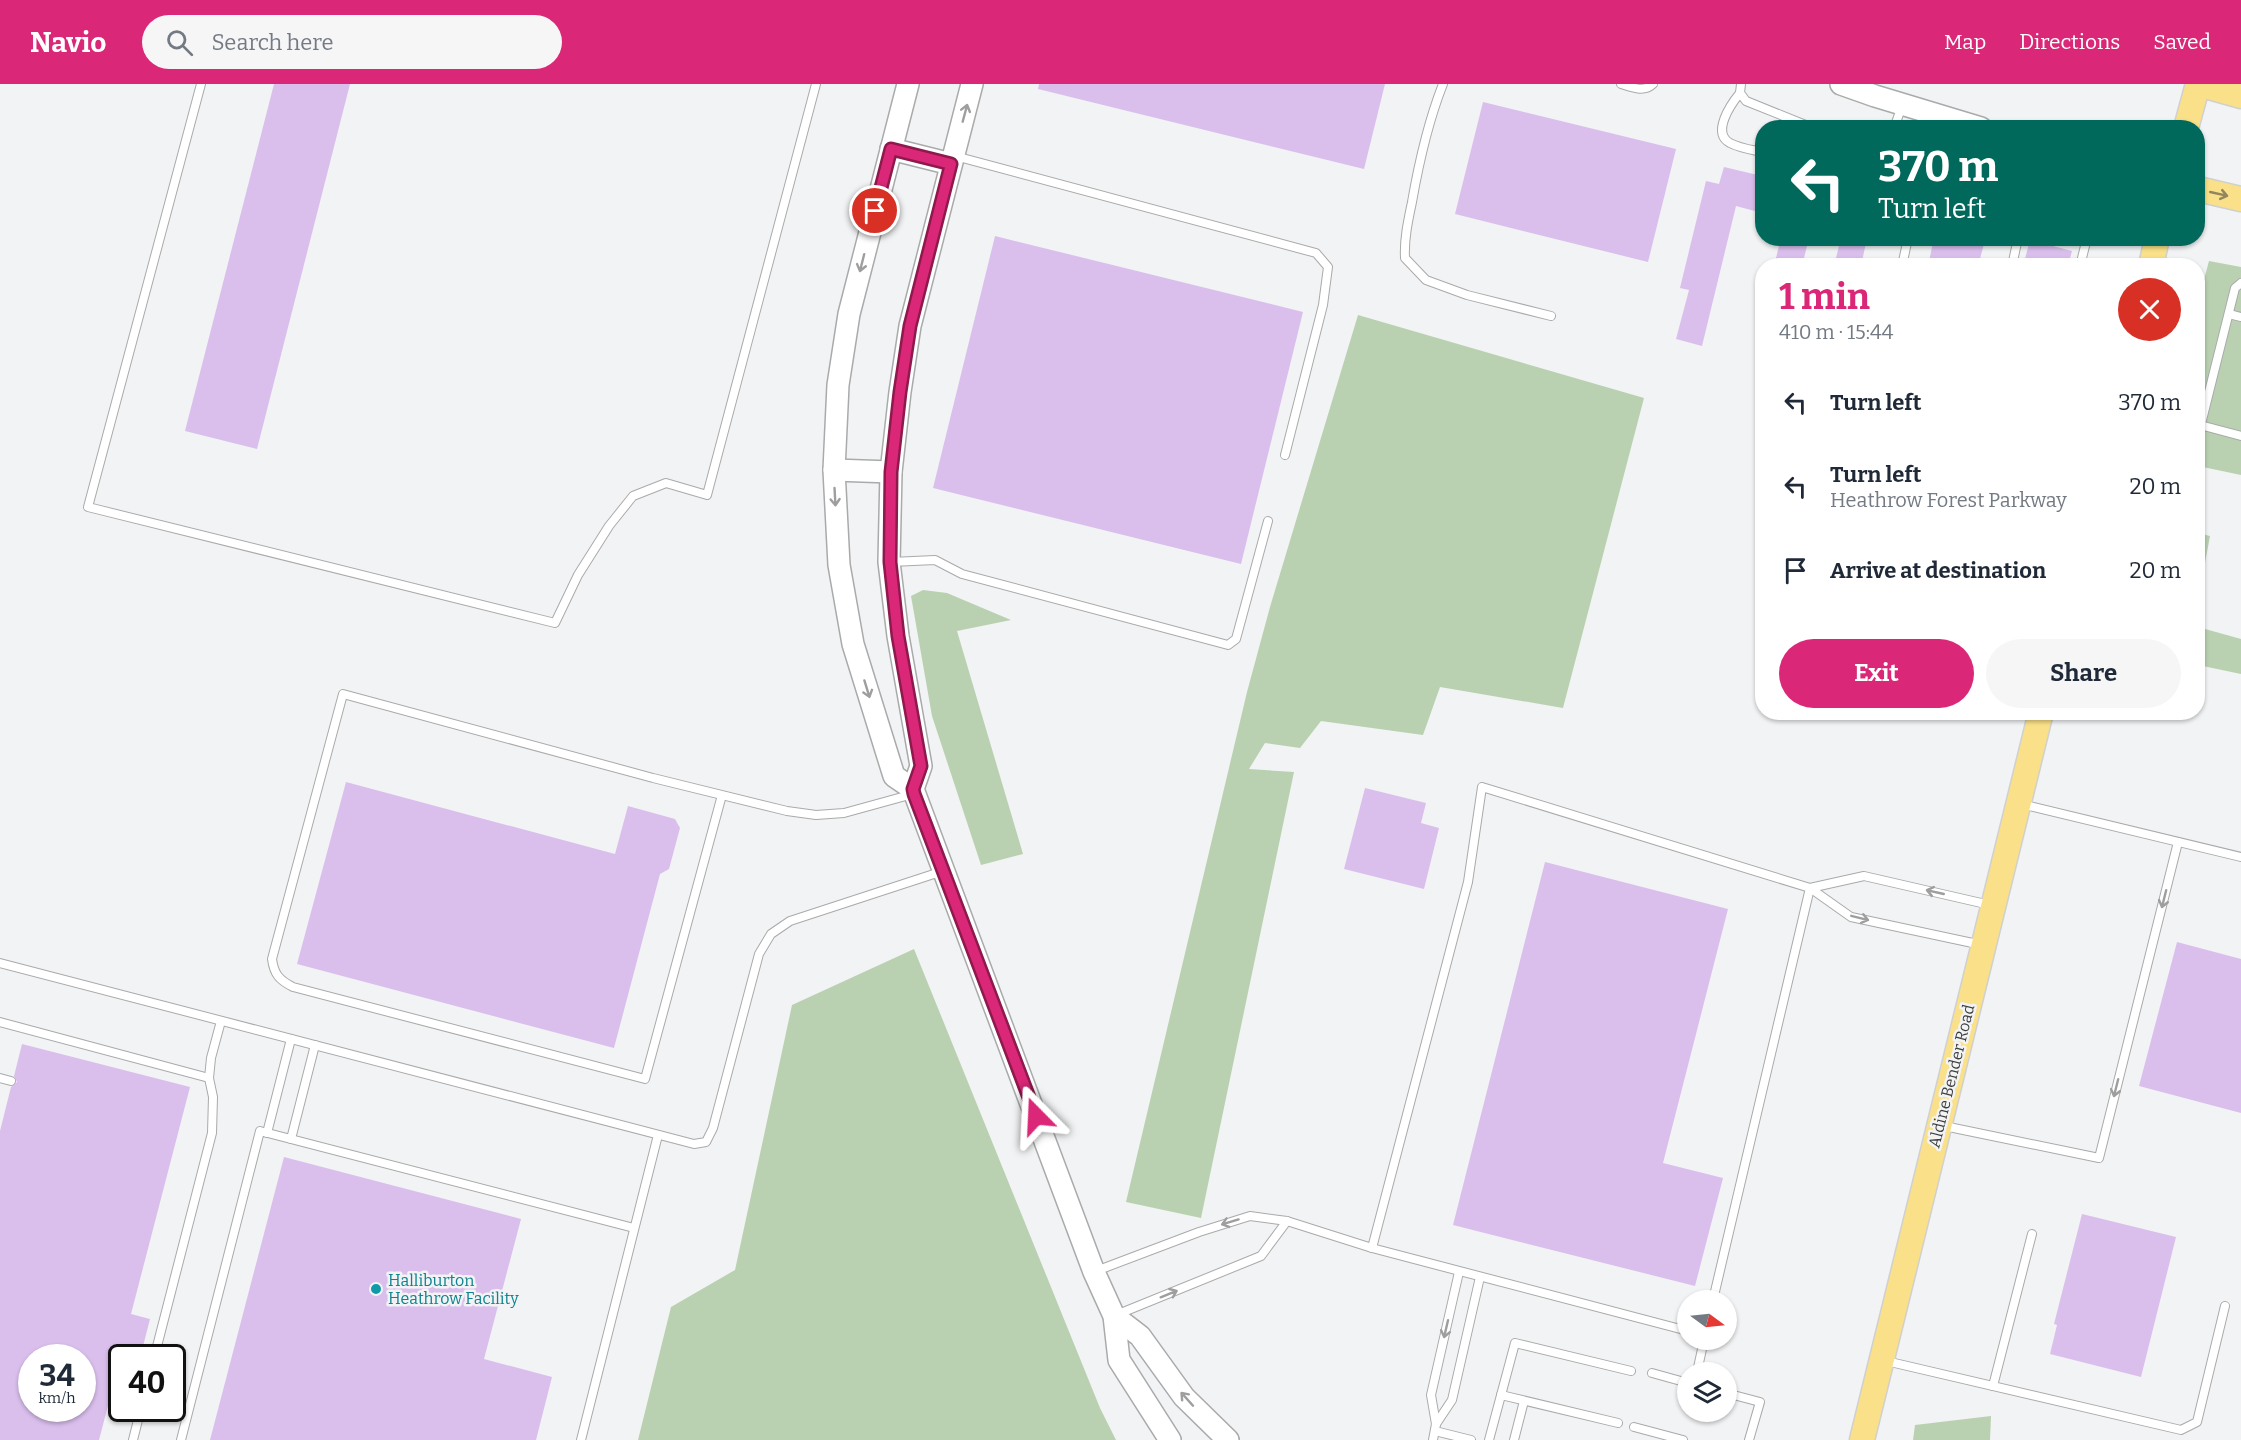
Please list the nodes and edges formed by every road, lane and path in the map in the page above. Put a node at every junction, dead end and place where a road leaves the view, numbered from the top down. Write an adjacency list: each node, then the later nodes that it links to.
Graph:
1 (201, 84): 2 (lane)
2 (816, 84)
3 (908, 84): 18 (street)
4 (972, 84): 20 (street, one-way to 4)
5 (1443, 84): 25 (lane)
6 (1620, 84): 7 (lane)
7 (1653, 84)
8 (1742, 84): 11 (lane)
9 (1841, 84): 13 (street)
10 (2198, 84): 12 (main road); 17 (main road)
11 (1740, 93): 14 (lane); 19 (lane)
12 (2241, 96)
13 (1902, 104): 15 (lane); 16 (street)
14 (1793, 120)
15 (1897, 120)
16 (1955, 120)
17 (2188, 120)
18 (891, 149): 20 (street); 31 (street, one-way to 31)
19 (1755, 150)
20 (952, 160): 30 (lane); 32 (street)
21 (2205, 191): 22 (main road, one-way to 22)
22 (2241, 199)
23 (2241, 283): 24 (lane)
24 (2229, 314): 26 (lane); 27 (lane)
25 (1551, 316)
26 (2241, 317)
27 (2205, 406)
28 (2205, 426): 29 (lane)
29 (2241, 436)
30 (1285, 455)
31 (834, 470): 32 (street); 36 (street, one-way to 36)
32 (891, 472): 34 (street)
33 (1268, 521): 34 (lane)
34 (890, 562): 36 (street)
35 (2039, 720): 38 (main road, Aldine Bender Road)
36 (913, 791): 37 (lane); 41 (street)
37 (722, 795): 37 (lane)
38 (2018, 804): 39 (lane); 43 (main road, Aldine Bender Road)
39 (2178, 842): 40 (lane); 53 (lane, one-way to 53)
40 (2241, 857)
41 (944, 870): 55 (lane); 61 (street)
42 (1810, 888): 43 (lane, one-way to 42); 44 (lane, one-way to 44); 60 (lane); 64 (lane)
43 (1992, 906): 44 (main road, Aldine Bender Road)
44 (1983, 945): 53 (main road, Aldine Bender Road)
45 (0, 963): 46 (lane)
46 (220, 1021): 48 (lane); 51 (lane)
47 (0, 1022): 51 (lane)
48 (291, 1039): 49 (lane); 54 (lane)
49 (315, 1046): 55 (lane); 56 (lane)
50 (0, 1078): 52 (lane)
51 (209, 1078): 68 (lane)
52 (11, 1081)
53 (1939, 1125): 69 (main road, Aldine Bender Road)
54 (267, 1133): 56 (lane); 82 (lane)
55 (658, 1135): 58 (lane)
56 (291, 1139): 58 (lane)
57 (1287, 1221): 60 (lane); 61 (lane, one-way to 61); 66 (lane, one-way to 57)
58 (634, 1228): 83 (lane)
59 (2032, 1234): 73 (lane)
60 (1372, 1248): 62 (lane)
61 (1094, 1272): 66 (street)
62 (1459, 1272): 63 (lane); 80 (lane, one-way to 80)
63 (1480, 1277): 67 (lane); 80 (lane)
64 (1715, 1290)
65 (2225, 1306): 73 (lane)
66 (1114, 1316): 84 (street); 85 (street, one-way to 66)
67 (1677, 1328)
68 (158, 1344)
69 (1881, 1360): 73 (lane); 91 (main road, Aldine Bender Road)
70 (1631, 1371): 74 (lane)
71 (1652, 1373): 72 (lane)
72 (1677, 1380)
73 (1993, 1386)
74 (1501, 1395): 76 (lane); 87 (lane)
75 (1737, 1396): 90 (lane)
76 (1524, 1401): 78 (lane); 88 (lane)
77 (138, 1422): 81 (lane)
78 (1618, 1423)
79 (1634, 1426): 89 (lane)
80 (1435, 1432): 86 (lane)
81 (133, 1440)
82 (181, 1440)
83 (581, 1440)
84 (1170, 1440)
85 (1228, 1440)
86 (1471, 1440)
87 (1489, 1440)
88 (1514, 1440)
89 (1683, 1440)
90 (1749, 1440)
91 (1862, 1440)

